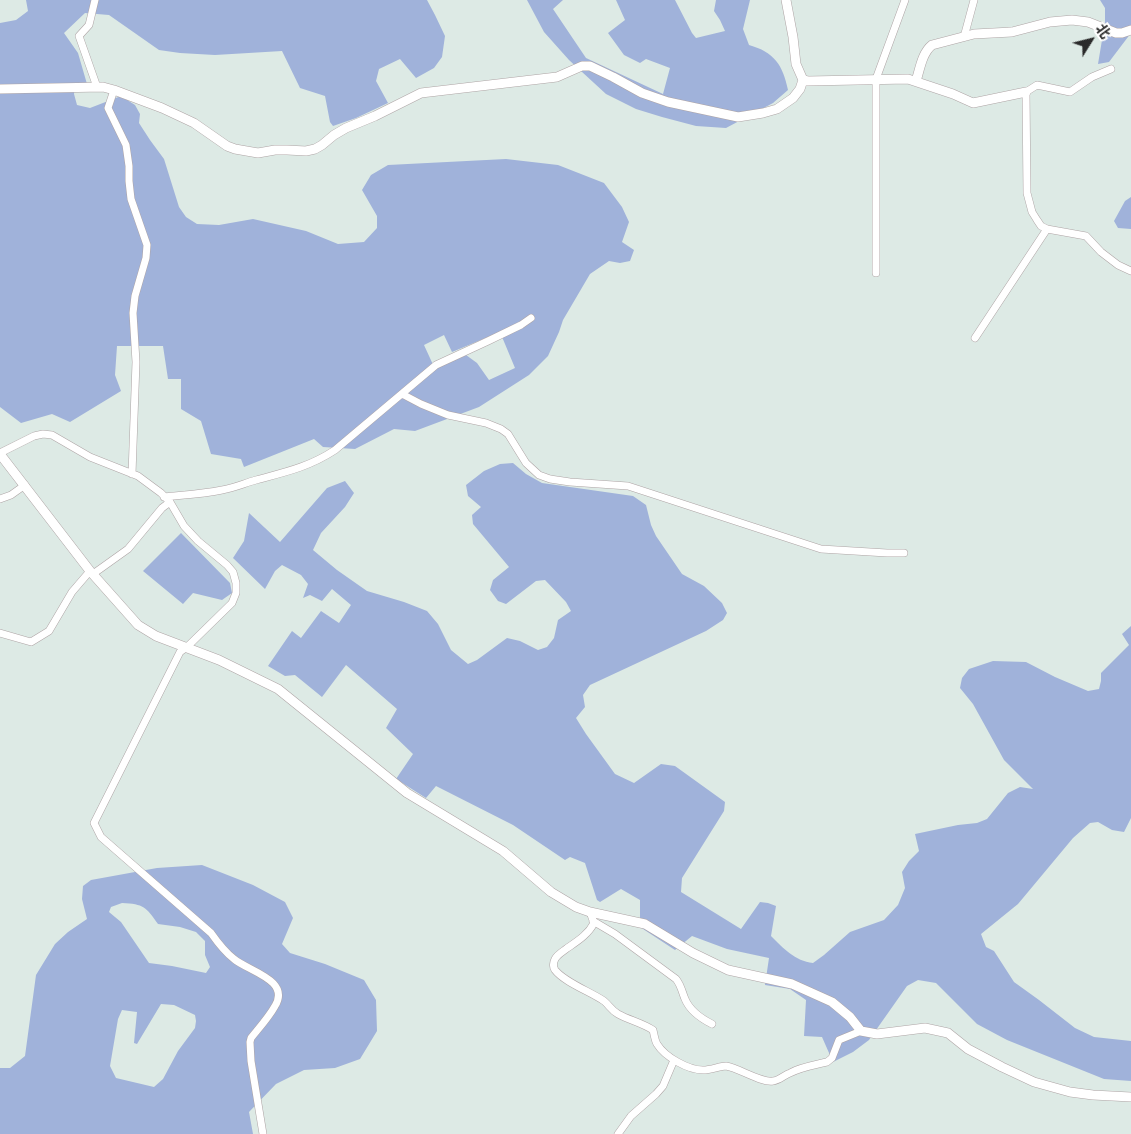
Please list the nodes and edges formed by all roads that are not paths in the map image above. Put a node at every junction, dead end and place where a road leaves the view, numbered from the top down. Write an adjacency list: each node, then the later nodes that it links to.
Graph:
1 (95, 0): 11 (street)
2 (786, 0): 9 (street)
3 (905, 0): 8 (street)
4 (974, 0): 6 (street)
5 (1131, 30): 6 (street)
6 (964, 37): 10 (street)
7 (1111, 69): 14 (street)
8 (876, 79): 9 (street); 10 (street); 17 (street)
9 (803, 80): 13 (street)
10 (916, 81): 14 (street)
11 (97, 87): 12 (street); 13 (street)
12 (0, 89)
13 (114, 90): 22 (street)
14 (1026, 92): 15 (street)
15 (1047, 229): 16 (street); 19 (street)
16 (1131, 271)
17 (876, 273)
18 (531, 318): 20 (street)
19 (975, 338)
20 (402, 394): 25 (street); 26 (street)
21 (0, 453): 22 (street); 23 (street)
22 (132, 474): 25 (street)
23 (25, 485): 24 (street); 27 (street)
24 (0, 499)
25 (167, 500): 27 (street); 29 (street)
26 (904, 553)
27 (91, 573): 28 (street); 29 (street)
28 (0, 633)
29 (187, 648): 30 (street); 36 (street)
30 (590, 912): 31 (street); 33 (street)
31 (593, 921): 32 (street); 34 (street)
32 (712, 1024)
33 (861, 1031): 34 (street); 35 (street)
34 (674, 1060): 37 (street)
35 (1131, 1097)
36 (263, 1134)
37 (618, 1134)

